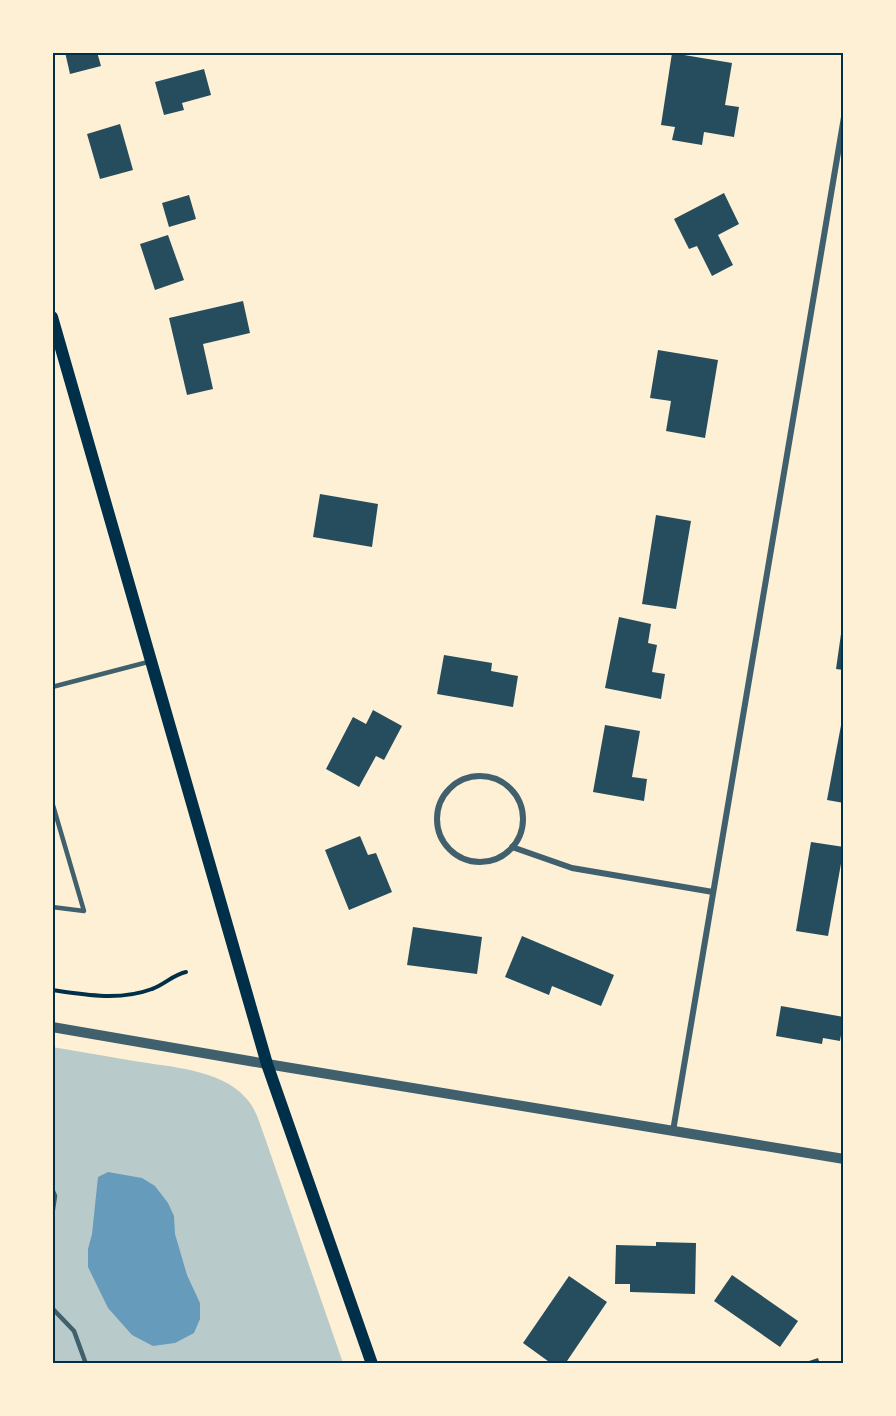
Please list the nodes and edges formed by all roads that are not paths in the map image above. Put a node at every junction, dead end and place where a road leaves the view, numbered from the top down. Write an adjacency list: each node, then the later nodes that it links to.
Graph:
1 (843, 117): 7 (street)
2 (52, 317): 3 (main road)
3 (151, 661): 4 (lane); 10 (main road)
4 (52, 687)
5 (52, 802): 8 (lane)
6 (512, 847): 6 (street); 7 (street)
7 (713, 892): 11 (street)
8 (52, 907)
9 (52, 1027): 10 (street)
10 (267, 1064): 11 (street); 17 (main road)
11 (673, 1131): 12 (street)
12 (843, 1159)
13 (52, 1190): 14 (lane)
14 (52, 1216)
15 (52, 1308): 16 (lane)
16 (86, 1364)
17 (372, 1364)

